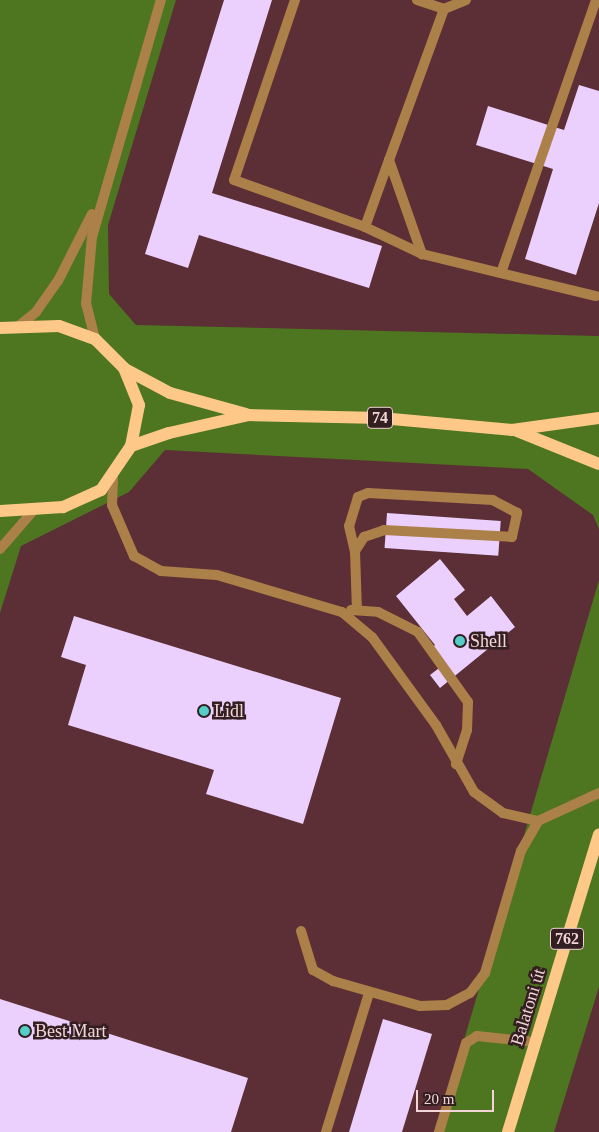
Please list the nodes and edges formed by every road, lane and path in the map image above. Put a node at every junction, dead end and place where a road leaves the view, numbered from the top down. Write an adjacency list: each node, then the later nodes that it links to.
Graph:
1 (161, 0): 8 (street)
2 (295, 0): 9 (street)
3 (417, 0): 6 (street)
4 (466, 0): 6 (street)
5 (596, 0): 11 (street)
6 (444, 8): 7 (street)
7 (389, 160): 9 (street); 10 (street)
8 (100, 198): 13 (street); 15 (street)
9 (365, 227): 10 (street)
10 (422, 254): 11 (street)
11 (501, 273): 12 (street)
12 (596, 296)
13 (20, 325): 14 (main road, 74); 15 (main road, 74)
14 (0, 328)
15 (96, 339): 16 (main road, 74)
16 (124, 368): 17 (main road, 74); 20 (main road, 74)
17 (248, 415): 19 (main road, 74); 20 (main road, 74)
18 (599, 418): 19 (main road, 74)
19 (512, 430): 21 (main road, 74)
20 (132, 446): 22 (main road, 74)
21 (599, 464)
22 (113, 478): 23 (main road, 74); 28 (street)
23 (33, 511): 24 (main road, 74); 25 (street)
24 (0, 512)
25 (0, 549)
26 (355, 551): 26 (street); 27 (street)
27 (357, 610): 28 (street); 29 (street)
28 (342, 612): 29 (street)
29 (456, 764): 31 (street)
30 (599, 792): 31 (street)
31 (538, 821): 34 (street)
32 (599, 835): 35 (main road, Balatoni út / 762)
33 (301, 931): 34 (street)
34 (369, 993): 36 (street)
35 (536, 1042): 37 (street); 38 (main road, Balatoni út / 762)
36 (326, 1132)
37 (439, 1132)
38 (508, 1132)

